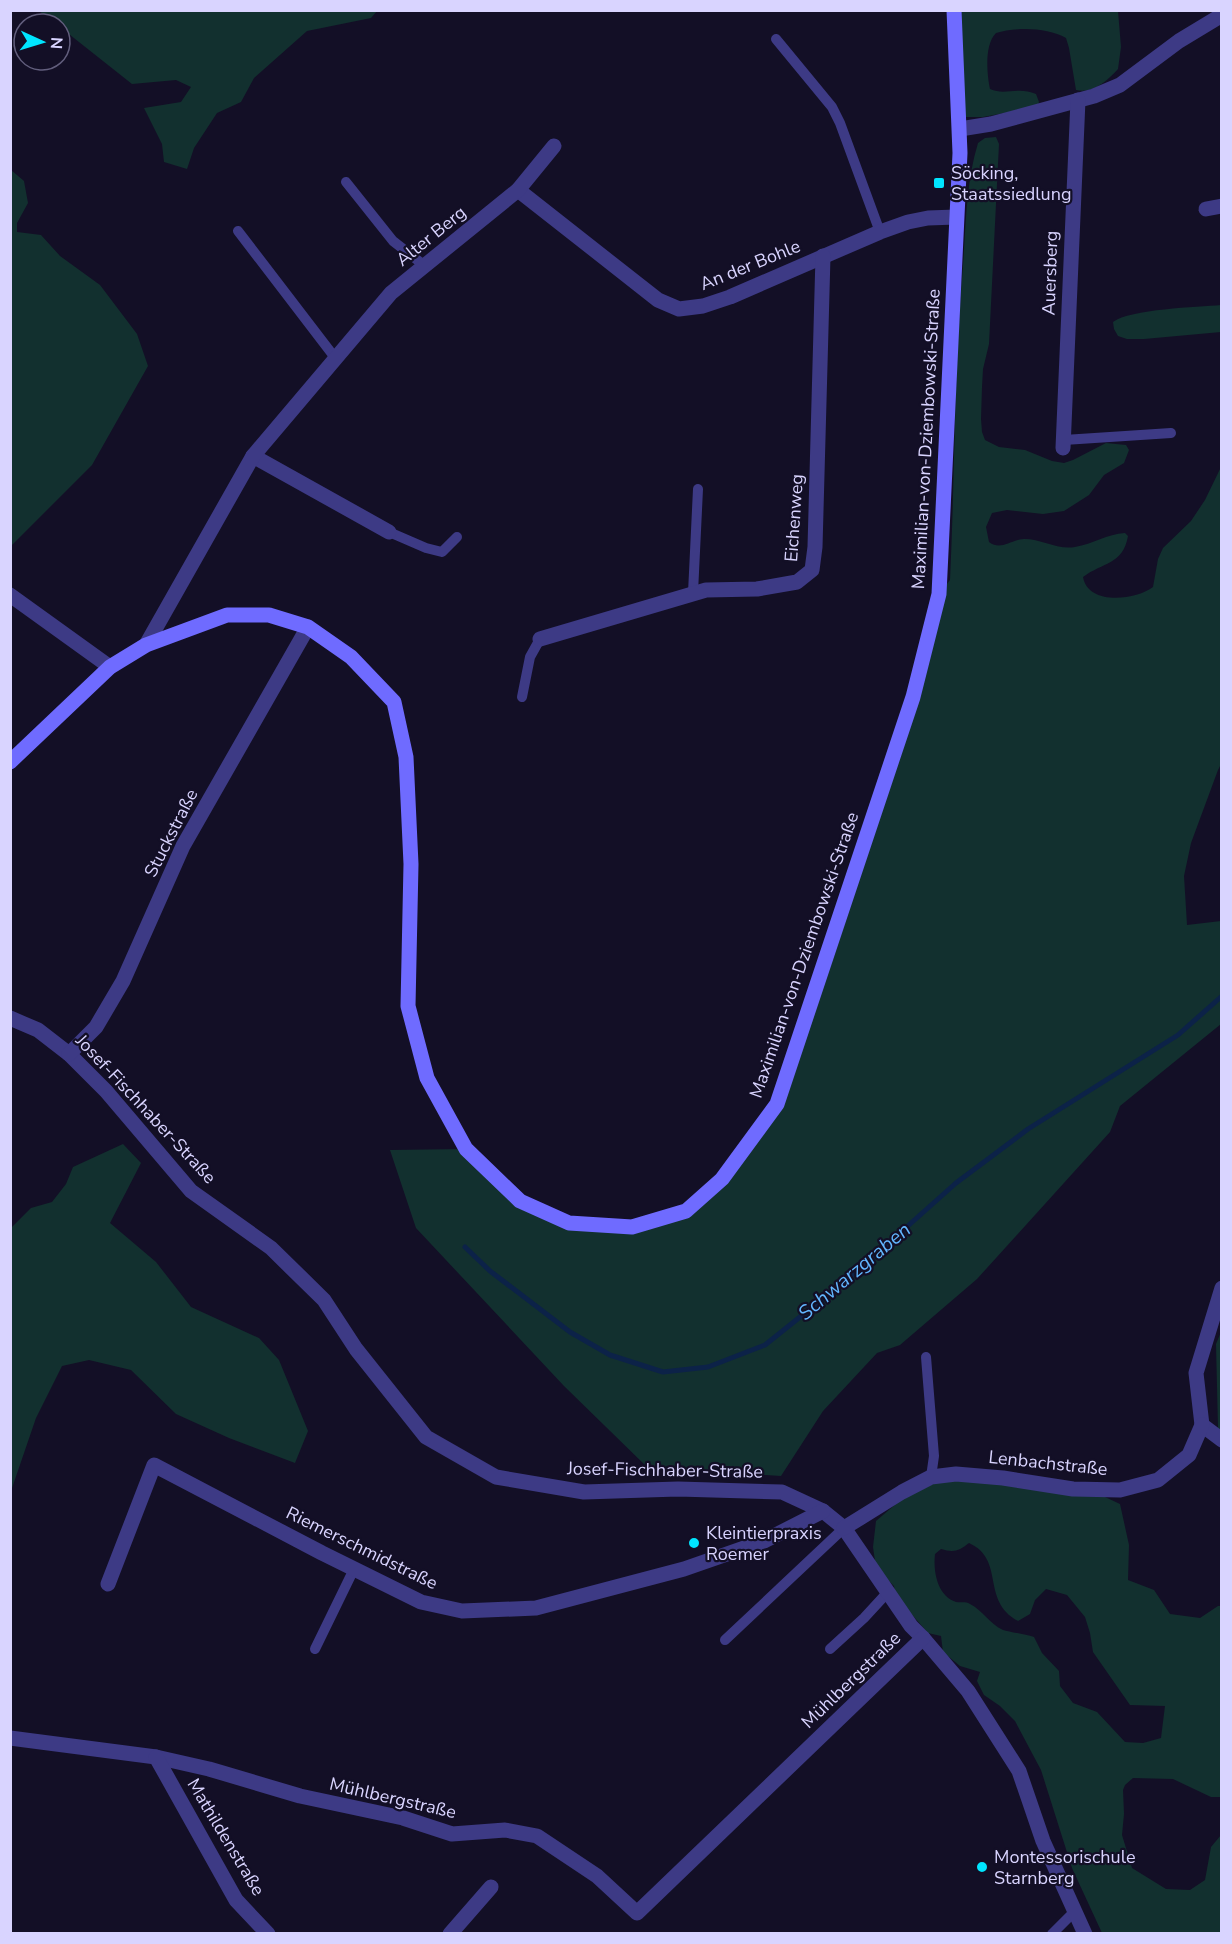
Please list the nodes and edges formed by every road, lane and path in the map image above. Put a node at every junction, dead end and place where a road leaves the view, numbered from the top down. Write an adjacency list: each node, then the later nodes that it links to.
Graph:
1 (954, 10): 5 (street, Maximilian-von-Dziembowski-Straße)
2 (1221, 15): 4 (street)
3 (776, 39): 11 (lane)
4 (1078, 100): 5 (street); 16 (street, Auersberg)
5 (960, 129): 9 (street, Maximilian-von-Dziembowski-Straße)
6 (554, 146): 8 (street, Alter Berg)
7 (346, 182): 13 (lane)
8 (518, 190): 12 (street, An der Bohle); 13 (street, Alter Berg)
9 (957, 217): 11 (street, An der Bohle); 23 (street, Maximilian-von-Dziembowski-Straße)
10 (238, 231): 14 (lane)
11 (880, 232): 12 (street, An der Bohle)
12 (824, 256): 21 (street, Eichenweg)
13 (425, 266): 14 (street, Alter Berg)
14 (336, 359): 17 (street, Alter Berg)
15 (1171, 433): 16 (lane)
16 (1064, 444)
17 (253, 456): 19 (street); 25 (street, Alter Berg)
18 (698, 489): 21 (lane)
19 (389, 532): 20 (lane)
20 (457, 537)
21 (693, 593): 24 (street, Eichenweg)
22 (10, 595): 26 (street)
23 (308, 627): 25 (street, Maximilian-von-Dziembowski-Straße); 30 (street, Stuckstraße)
24 (540, 639): 27 (lane)
25 (146, 645): 26 (street, Maximilian-von-Dziembowski-Straße)
26 (110, 667): 28 (street, Maximilian-von-Dziembowski-Straße)
27 (522, 698)
28 (10, 762)
29 (10, 1018): 30 (street, Josef-Fischhaber-Straße)
30 (69, 1054): 37 (street, Josef-Fischhaber-Straße)
31 (1221, 1288): 32 (street)
32 (1216, 1320): 34 (street)
33 (926, 1357): 36 (lane)
34 (1202, 1425): 35 (street); 36 (street, Lenbachstraße)
35 (1221, 1440)
36 (932, 1477): 38 (street, Lenbachstraße)
37 (824, 1511): 38 (street, Josef-Fischhaber-Straße); 39 (street, Riemerschmidstraße)
38 (844, 1528): 41 (street, Josef-Fischhaber-Straße); 43 (lane)
39 (354, 1569): 40 (street, Riemerschmidstraße); 44 (lane)
40 (108, 1584)
41 (887, 1593): 42 (street, Josef-Fischhaber-Straße); 45 (lane)
42 (923, 1638): 47 (street, Mühlbergstraße); 49 (street, Josef-Fischhaber-Straße)
43 (725, 1640)
44 (315, 1649)
45 (830, 1649)
46 (10, 1738): 47 (street, Mühlbergstraße)
47 (156, 1757): 50 (street, Mathildenstraße)
48 (491, 1887): 51 (street)
49 (1074, 1912): 52 (lane); 53 (street, Josef-Fischhaber-Straße)
50 (268, 1934)
51 (450, 1934)
52 (1052, 1934)
53 (1085, 1934)

